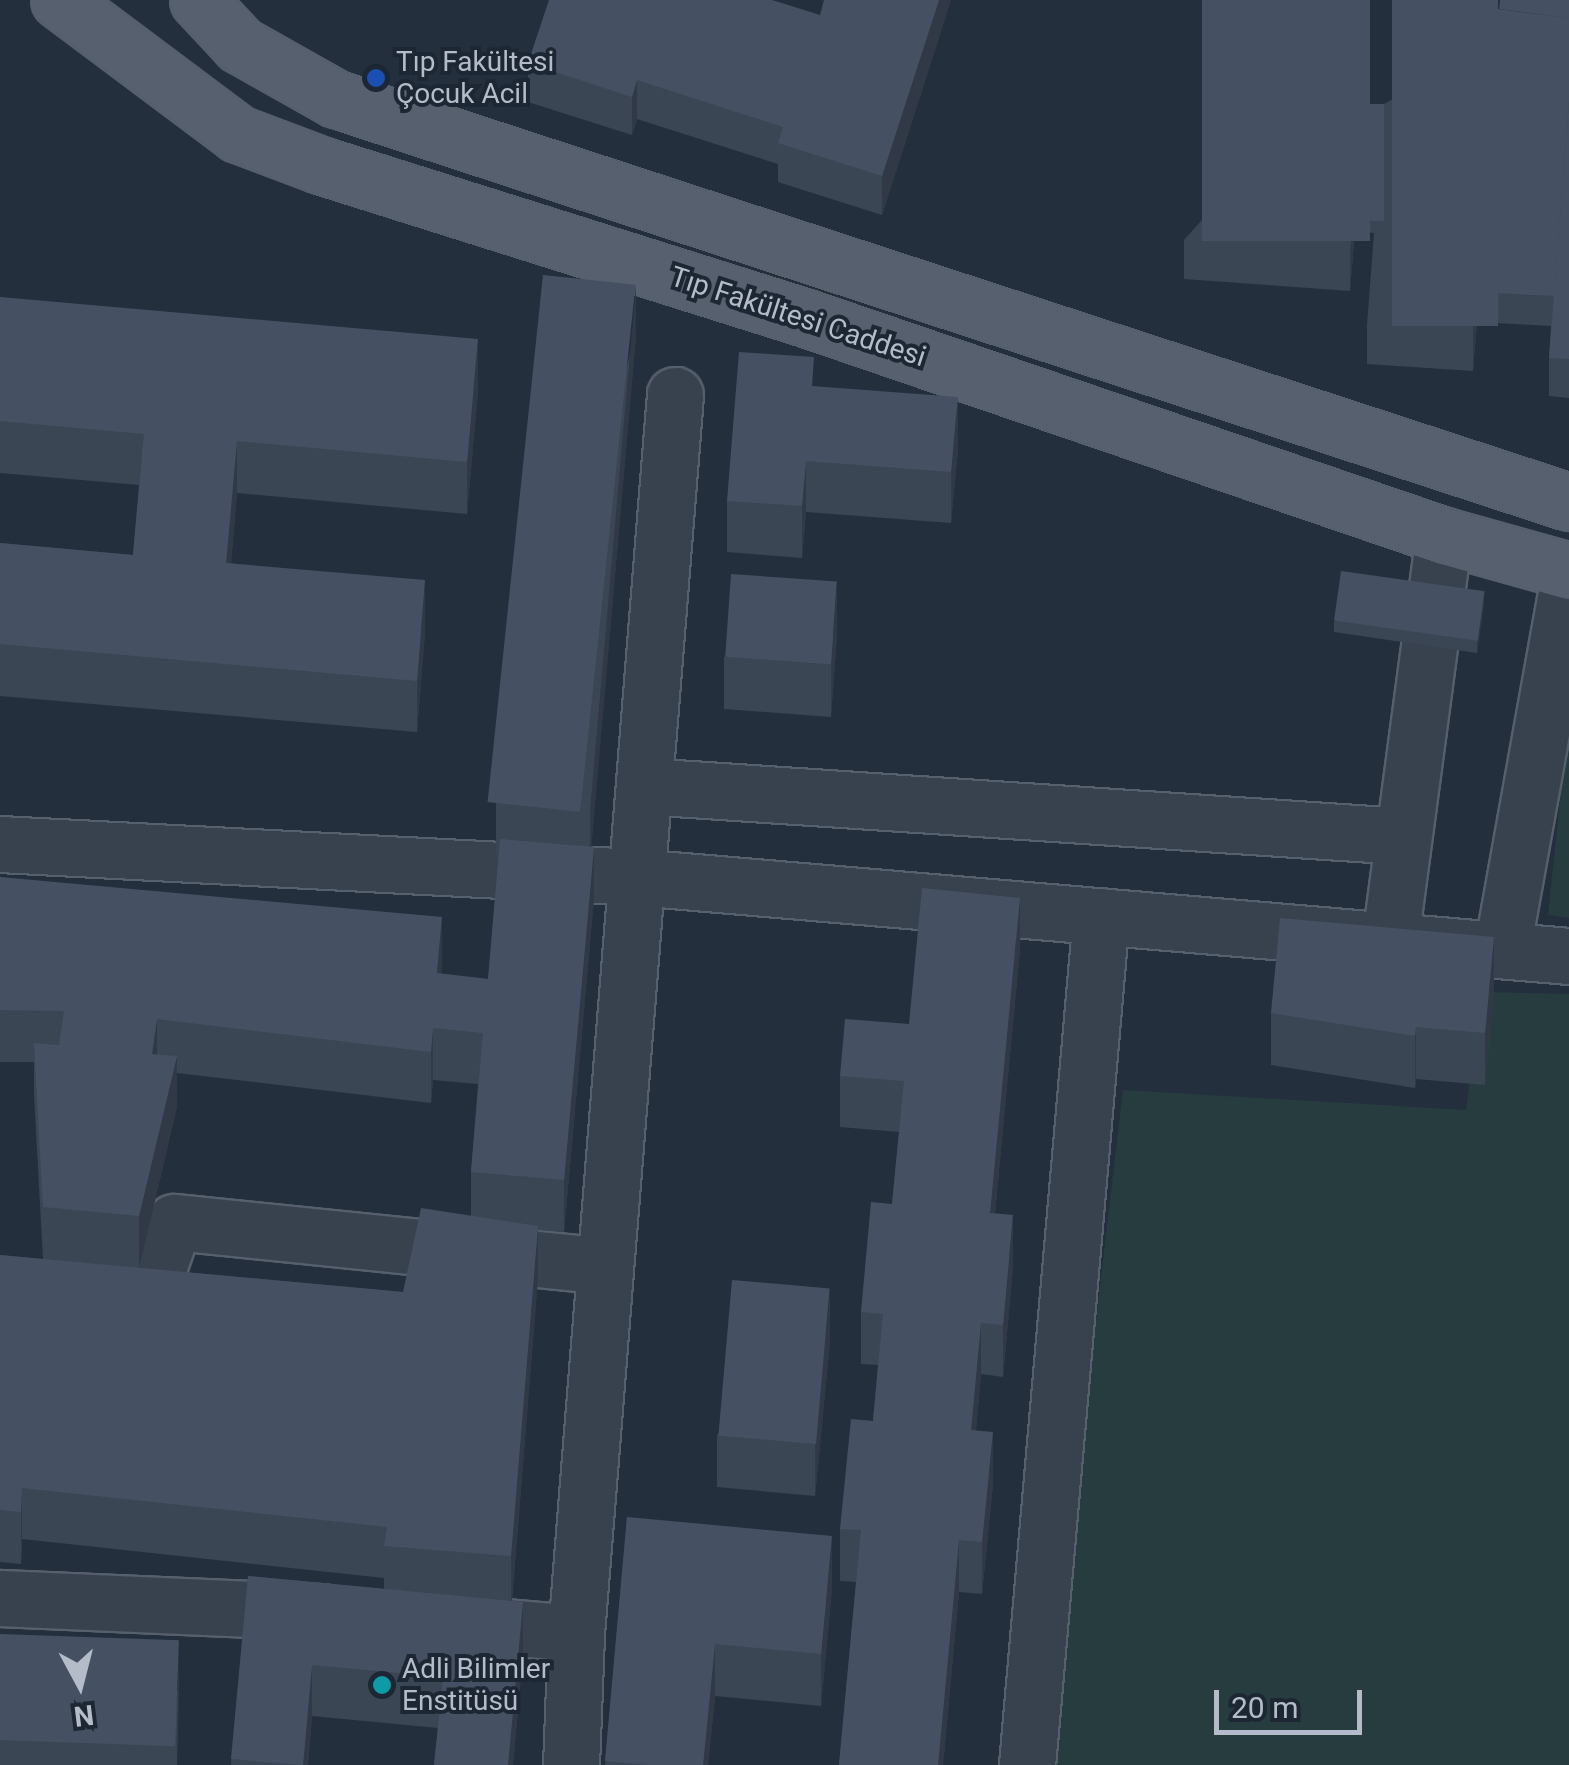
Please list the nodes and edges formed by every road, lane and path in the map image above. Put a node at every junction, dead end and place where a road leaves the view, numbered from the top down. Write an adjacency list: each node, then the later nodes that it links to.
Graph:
1 (59, 0): 5 (main road, Tıp Fakültesi Caddesi)
2 (198, 0): 4 (main road)
3 (676, 395): 8 (lane)
4 (1569, 502)
5 (1444, 536): 6 (main road, Tıp Fakültesi Caddesi); 9 (lane)
6 (1569, 570)
7 (1569, 578): 14 (lane)
8 (646, 786): 9 (lane); 11 (lane)
9 (1402, 836): 13 (lane)
10 (0, 844): 11 (lane)
11 (636, 877): 12 (lane); 16 (lane)
12 (1100, 916): 13 (lane); 21 (lane)
13 (1390, 939): 14 (lane)
14 (1502, 948): 15 (lane)
15 (1569, 956)
16 (605, 1266): 17 (lane); 19 (lane)
17 (0, 1298)
18 (0, 1598): 19 (lane)
19 (576, 1633): 20 (lane)
20 (571, 1765)
21 (1027, 1765)

